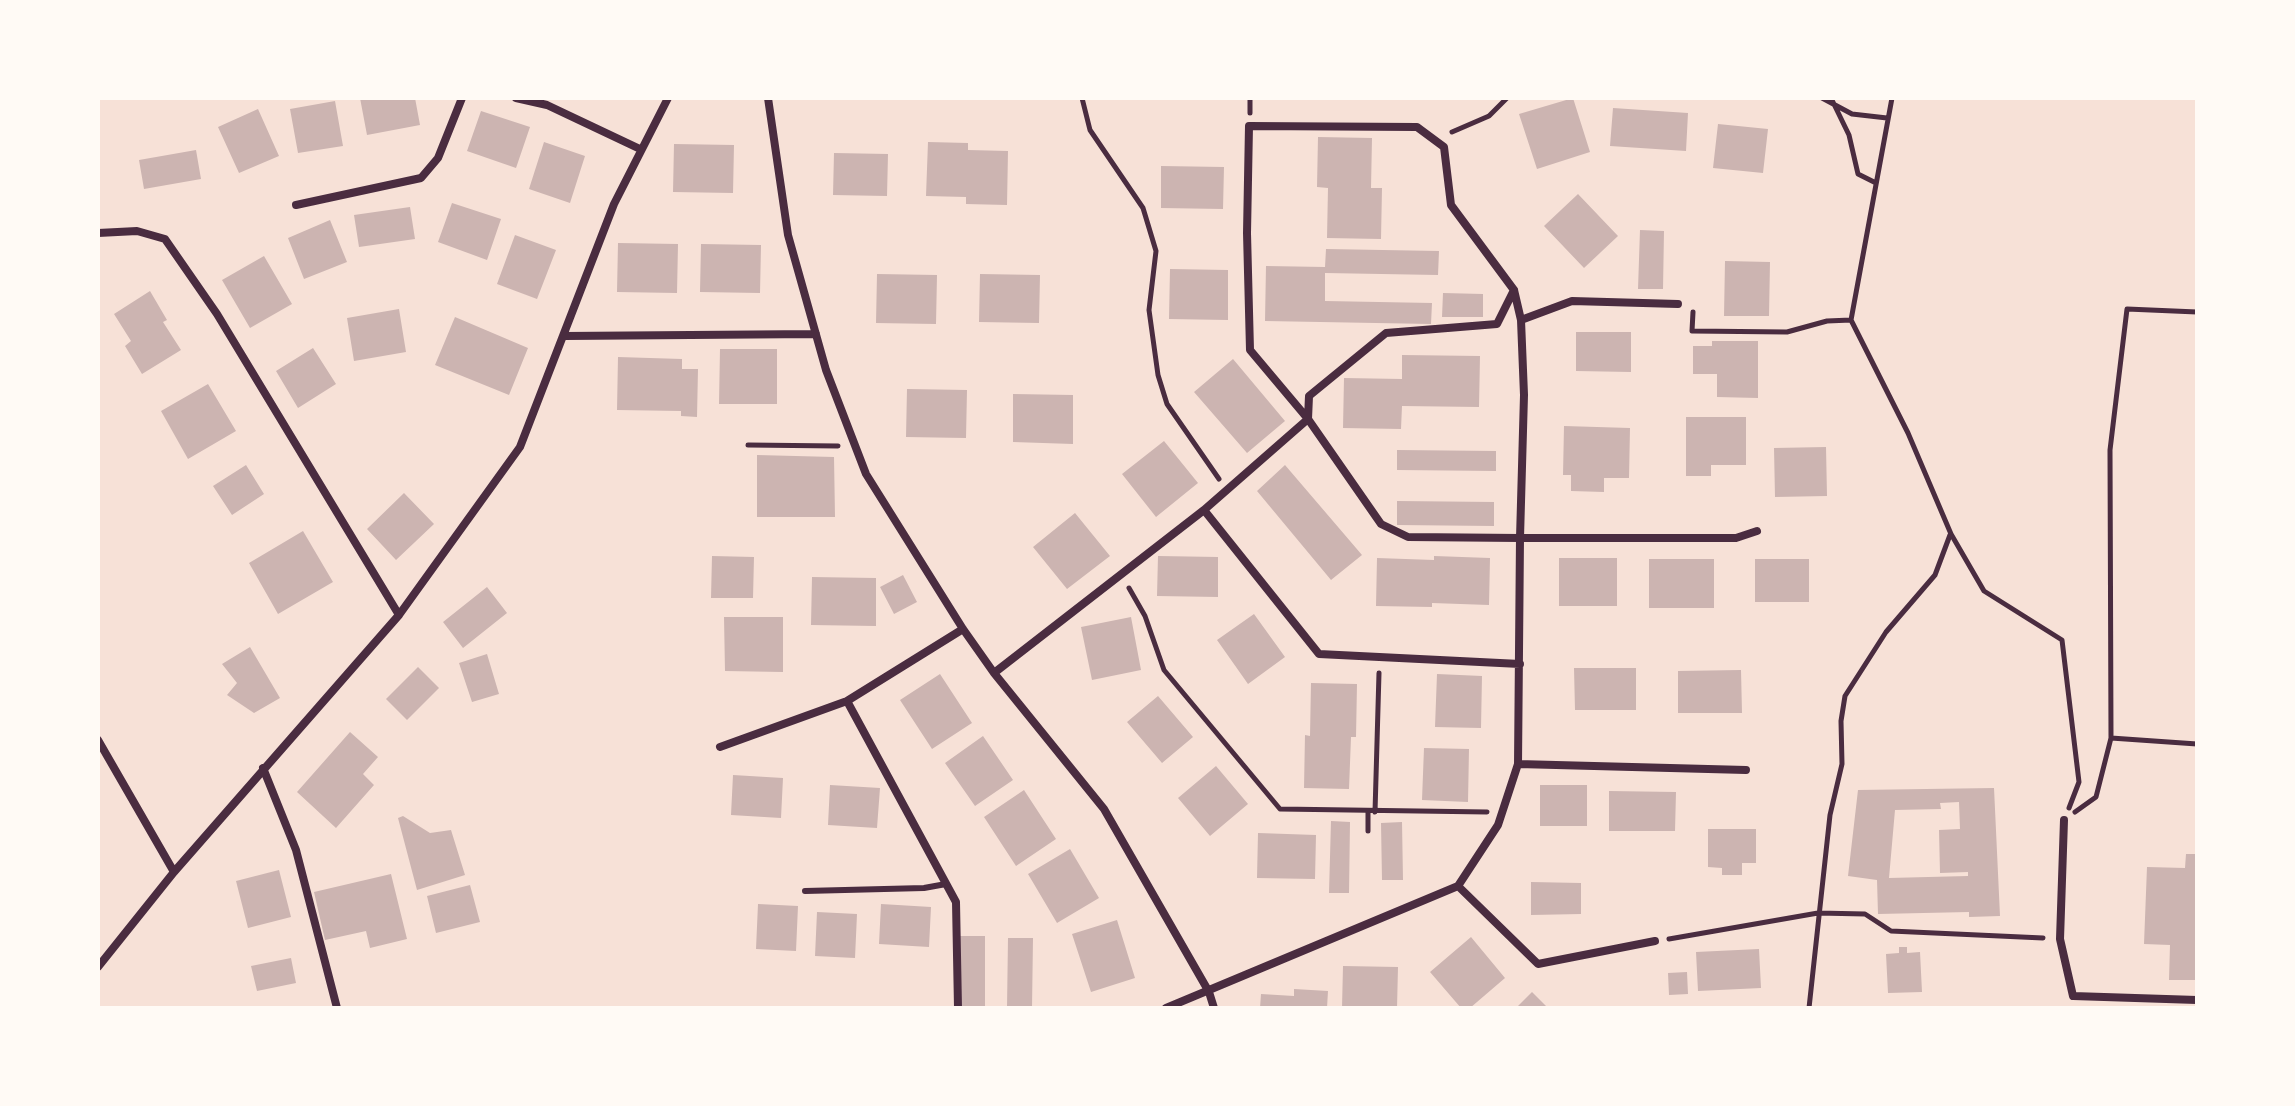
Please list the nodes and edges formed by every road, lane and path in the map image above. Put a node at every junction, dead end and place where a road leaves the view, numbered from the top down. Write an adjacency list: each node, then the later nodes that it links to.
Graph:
1 (462, 98): 14 (street)
2 (516, 98): 12 (street)
3 (668, 98): 12 (street)
4 (768, 98): 21 (street)
5 (1082, 98): 26 (path)
6 (1507, 98): 11 (path)
7 (1822, 98): 9 (path)
8 (1892, 98): 10 (path)
9 (1832, 101): 10 (path); 13 (path)
10 (1887, 118): 13 (path)
11 (1444, 147): 16 (street); 23 (street)
12 (640, 149): 22 (street)
13 (1874, 182): 20 (path)
14 (296, 205)
15 (98, 233): 32 (street)
16 (1514, 290): 19 (street); 23 (street)
17 (1678, 304): 19 (street); 20 (path)
18 (2197, 312): 38 (path)
19 (1521, 320): 30 (street)
20 (1851, 320): 29 (path)
21 (816, 334): 22 (street); 25 (street)
22 (565, 336): 32 (street)
23 (1308, 419): 26 (street); 30 (street)
24 (748, 445): 25 (path)
25 (855, 446): 33 (street)
26 (1227, 490): 27 (street)
27 (1204, 510): 31 (street); 34 (street)
28 (1757, 531): 30 (street)
29 (1951, 534): 47 (path); 53 (path)
30 (1520, 538): 35 (street)
31 (1119, 575): 36 (street); 45 (path)
32 (399, 615): 43 (street)
33 (963, 629): 36 (street); 37 (street)
34 (1380, 657): 35 (street); 45 (path)
35 (1520, 664): 42 (street)
36 (994, 673): 57 (street)
37 (847, 701): 41 (street); 50 (street)
38 (2111, 738): 40 (path); 47 (path)
39 (98, 740): 49 (street)
40 (2197, 744)
41 (720, 747)
42 (1518, 764): 44 (street); 46 (street)
43 (263, 768): 49 (street); 59 (street)
44 (1746, 770)
45 (1371, 812): 46 (path); 48 (path)
46 (1503, 812): 51 (street)
47 (2064, 820): 54 (street)
48 (1368, 831)
49 (174, 872): 56 (street)
50 (946, 884): 52 (lane); 60 (street)
51 (1458, 886): 55 (street); 57 (street)
52 (805, 891)
53 (1818, 913): 54 (path); 55 (path); 63 (path)
54 (2060, 939): 58 (street)
55 (1655, 941)
56 (98, 967)
57 (1209, 992): 61 (street); 62 (street)
58 (2197, 1000)
59 (337, 1008)
60 (958, 1008)
61 (1166, 1008)
62 (1214, 1008)
63 (1809, 1008)

